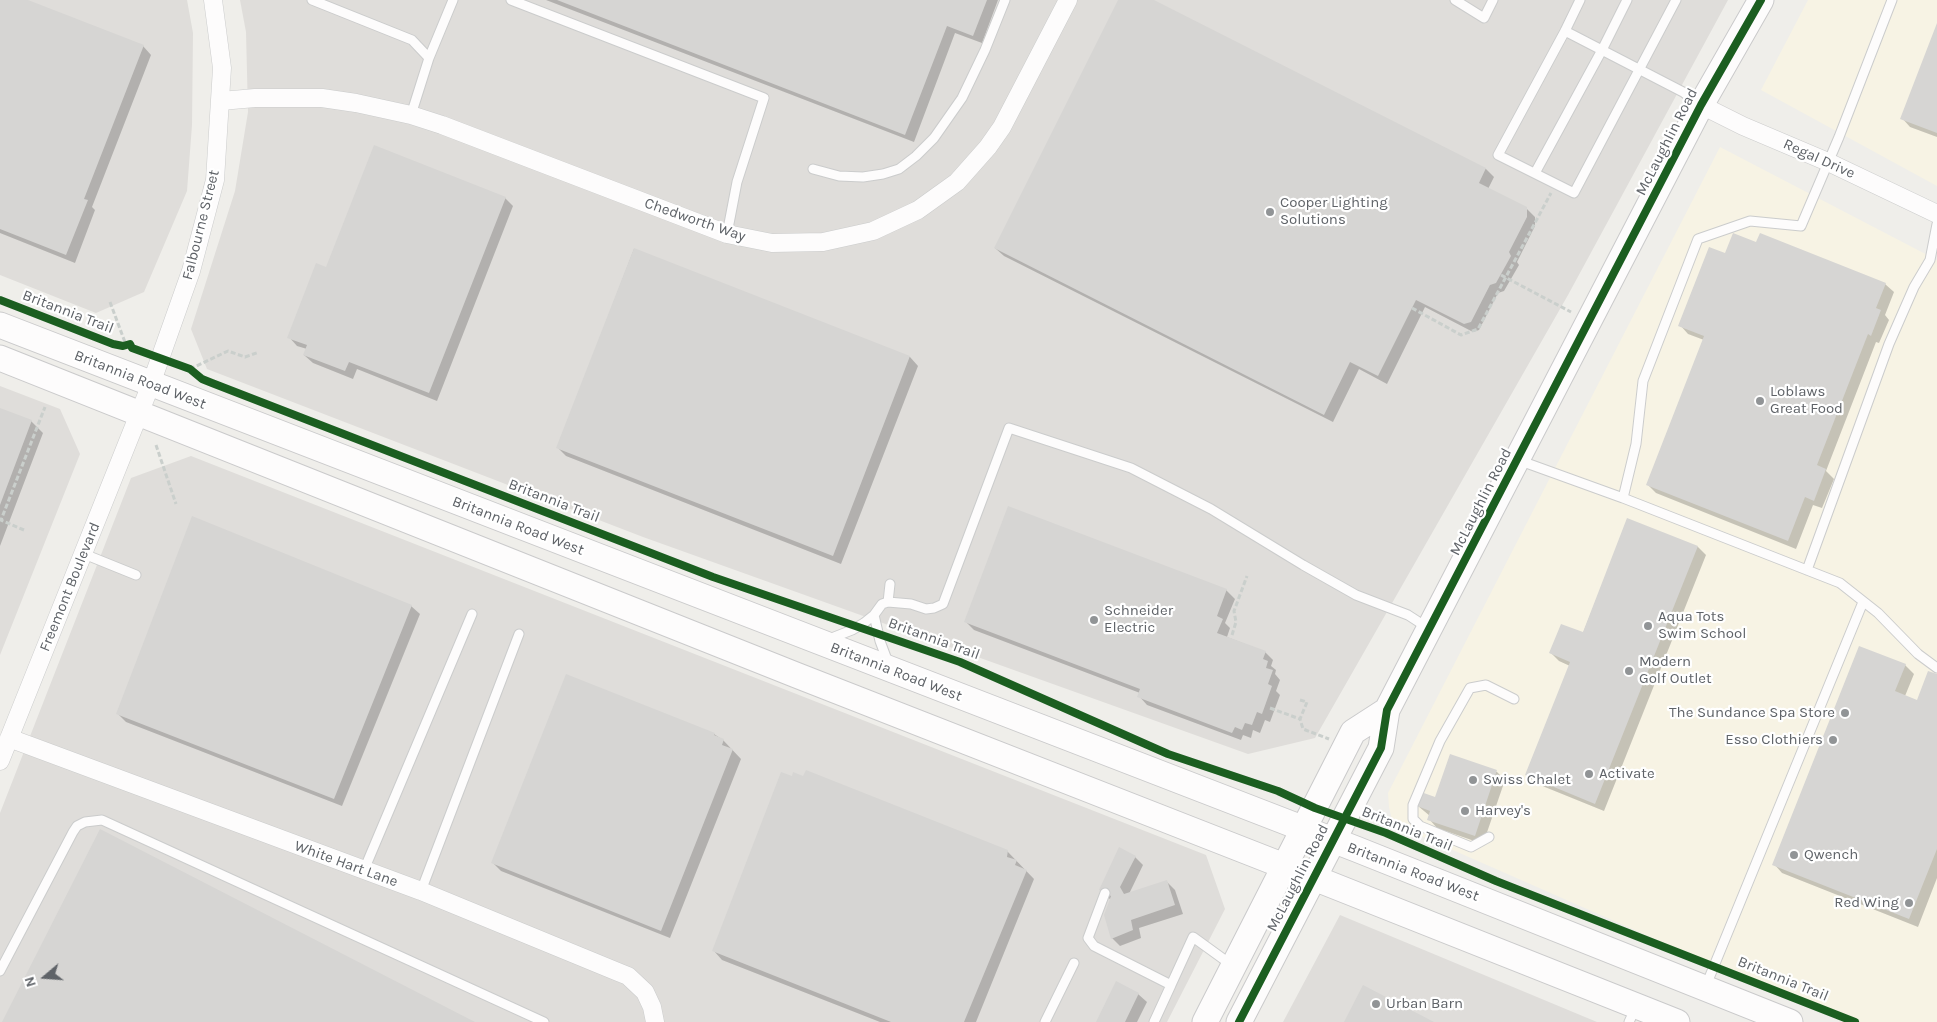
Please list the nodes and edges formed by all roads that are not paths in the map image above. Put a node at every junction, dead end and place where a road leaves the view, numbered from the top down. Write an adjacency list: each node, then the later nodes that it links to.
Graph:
1 (213, 0): 18 (street, Falbourne Street)
2 (312, 0): 16 (lane)
3 (453, 0): 16 (lane)
4 (511, 0): 26 (lane)
5 (1004, 0): 22 (lane)
6 (1068, 0): 26 (street, Chedworth Way)
7 (1455, 0): 8 (lane)
8 (1493, 0)
9 (1580, 0): 14 (lane)
10 (1627, 0): 15 (lane)
11 (1676, 0): 17 (lane)
12 (1761, 0): 19 (main road, McLaughlin Road)
13 (1892, 0): 21 (lane)
14 (1565, 31): 15 (lane); 23 (lane)
15 (1602, 50): 17 (lane); 23 (lane)
16 (430, 58): 20 (lane)
17 (1639, 69): 19 (lane); 23 (lane)
18 (221, 101): 20 (street, Chedworth Way); 29 (street, Falbourne Street)
19 (1701, 105): 21 (street, Regal Drive); 31 (main road, McLaughlin Road)
20 (411, 115): 26 (street, Chedworth Way)
21 (1828, 162): 24 (street, Regal Drive); 32 (lane)
22 (813, 169)
23 (1535, 174)
24 (1937, 214)
25 (1937, 224): 34 (lane)
26 (727, 234)
27 (0, 325): 29 (main road, Britannia Road West)
28 (0, 358): 30 (main road, Britannia Road West)
29 (151, 384): 30 (street, Falbourne Street); 43 (main road, Britannia Road West)
30 (139, 412): 33 (street, Freemont Boulevard); 53 (main road, Britannia Road West)
31 (1518, 460): 32 (lane); 41 (main road, McLaughlin Road)
32 (1623, 498): 34 (lane)
33 (84, 554): 35 (lane); 48 (street, Freemont Boulevard)
34 (1808, 570): 38 (lane)
35 (136, 575)
36 (890, 584): 37 (lane)
37 (888, 602): 40 (lane); 41 (lane)
38 (1863, 602): 44 (lane); 62 (lane)
39 (472, 614): 54 (lane)
40 (874, 615): 43 (lane); 45 (lane)
41 (1430, 629): 47 (main road, McLaughlin Road)
42 (519, 634): 56 (lane)
43 (818, 642): 45 (main road, Britannia Road West)
44 (1937, 668)
45 (892, 670): 50 (main road, Britannia Road West)
46 (1514, 699): 51 (lane)
47 (1387, 710): 50 (main road, McLaughlin Road); 52 (main road, McLaughlin Road)
48 (9, 738): 49 (street, Freemont Boulevard); 54 (street, White Hart Lane)
49 (0, 761)
50 (1303, 829): 52 (main road, Britannia Road West); 53 (main road, McLaughlin Road)
51 (1489, 837)
52 (1333, 841): 55 (main road, McLaughlin Road); 62 (main road, Britannia Road West)
53 (1284, 866): 55 (main road, Britannia Road West); 59 (main road, McLaughlin Road)
54 (364, 870): 56 (street, White Hart Lane)
55 (1314, 878): 63 (main road, Britannia Road West); 69 (main road, McLaughlin Road)
56 (420, 892): 65 (street, White Hart Lane)
57 (1105, 893): 61 (lane)
58 (1074, 963): 66 (lane)
59 (1233, 966): 61 (lane); 68 (main road, McLaughlin Road)
60 (0, 971): 64 (lane)
61 (1171, 985): 67 (lane)
62 (1705, 988): 71 (main road, Britannia Road West)
63 (1633, 1014): 70 (main road, Britannia Road West)
64 (544, 1022)
65 (655, 1022)
66 (1045, 1022)
67 (1154, 1022)
68 (1205, 1022)
69 (1239, 1022)
70 (1677, 1022)
71 (1790, 1022)

